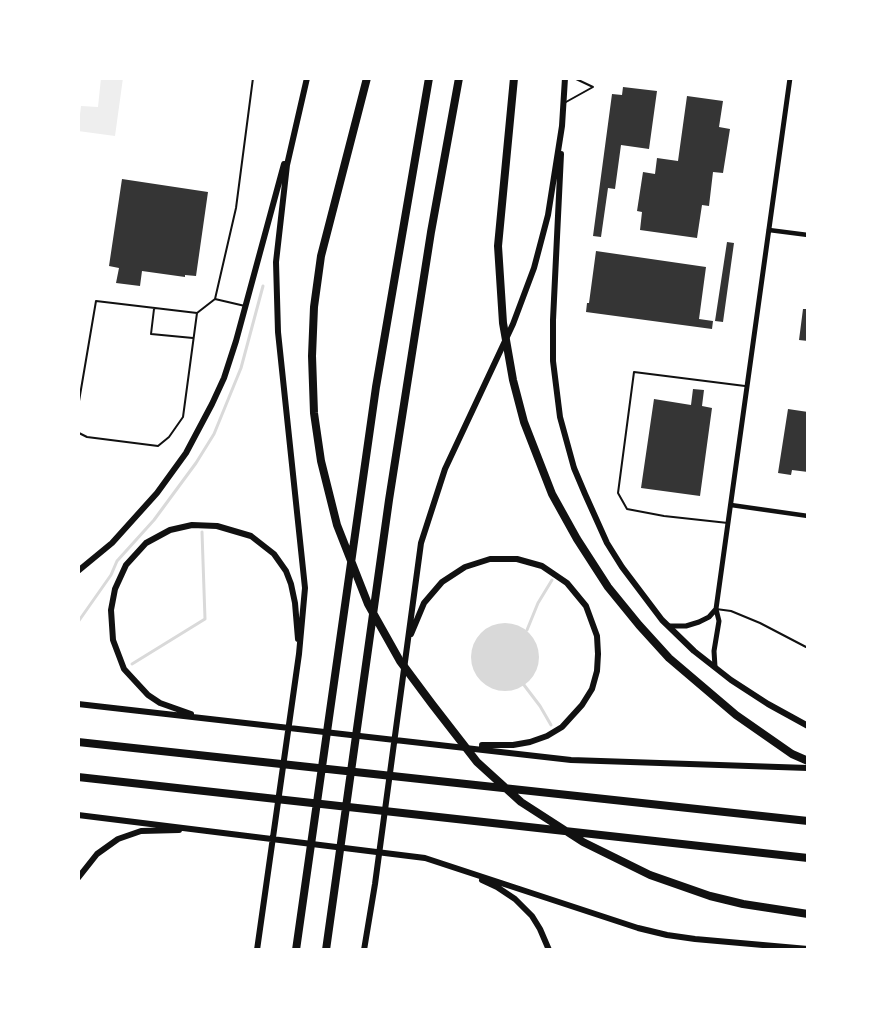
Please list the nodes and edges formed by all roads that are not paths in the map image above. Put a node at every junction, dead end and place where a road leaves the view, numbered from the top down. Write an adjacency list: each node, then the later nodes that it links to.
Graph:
1 (253, 78): 15 (lane)
2 (307, 78): 11 (main road)
3 (367, 78): 47 (highway)
4 (429, 78): 53 (highway)
5 (459, 78): 54 (highway)
6 (514, 78): 38 (highway)
7 (565, 78): 10 (main road)
8 (574, 78): 10 (lane)
9 (790, 78): 13 (street)
10 (563, 103): 12 (main road)
11 (298, 112): 16 (main road); 31 (main road)
12 (562, 126): 28 (main road); 29 (main road)
13 (769, 230): 14 (street); 20 (street)
14 (808, 235)
15 (215, 298): 16 (lane); 18 (lane)
16 (245, 306): 26 (main road)
17 (154, 309): 18 (lane); 19 (lane); 21 (lane)
18 (197, 313): 19 (lane)
19 (193, 338): 22 (lane)
20 (748, 387): 23 (street); 25 (lane)
21 (78, 407)
22 (78, 428)
23 (731, 505): 24 (street); 25 (street)
24 (808, 516)
25 (729, 523): 27 (street)
26 (78, 571)
27 (716, 609): 28 (street); 30 (lane); 32 (street)
28 (669, 626): 32 (main road)
29 (407, 645): 37 (main road); 49 (main road)
30 (806, 647)
31 (299, 654): 34 (main road); 48 (main road)
32 (715, 667): 35 (main road)
33 (78, 704): 34 (main road)
34 (203, 718): 37 (main road)
35 (808, 726)
36 (78, 742): 42 (highway)
37 (448, 745): 39 (main road)
38 (808, 761)
39 (808, 768)
40 (78, 777): 45 (highway)
41 (78, 815): 43 (main road)
42 (808, 821)
43 (214, 831): 44 (main road); 46 (main road)
44 (425, 858): 50 (main road); 55 (main road)
45 (808, 858)
46 (78, 878)
47 (808, 914)
48 (261, 917): 51 (main road); 52 (main road)
49 (365, 948)
50 (808, 949)
51 (252, 950)
52 (257, 950)
53 (296, 950)
54 (326, 950)
55 (549, 950)

